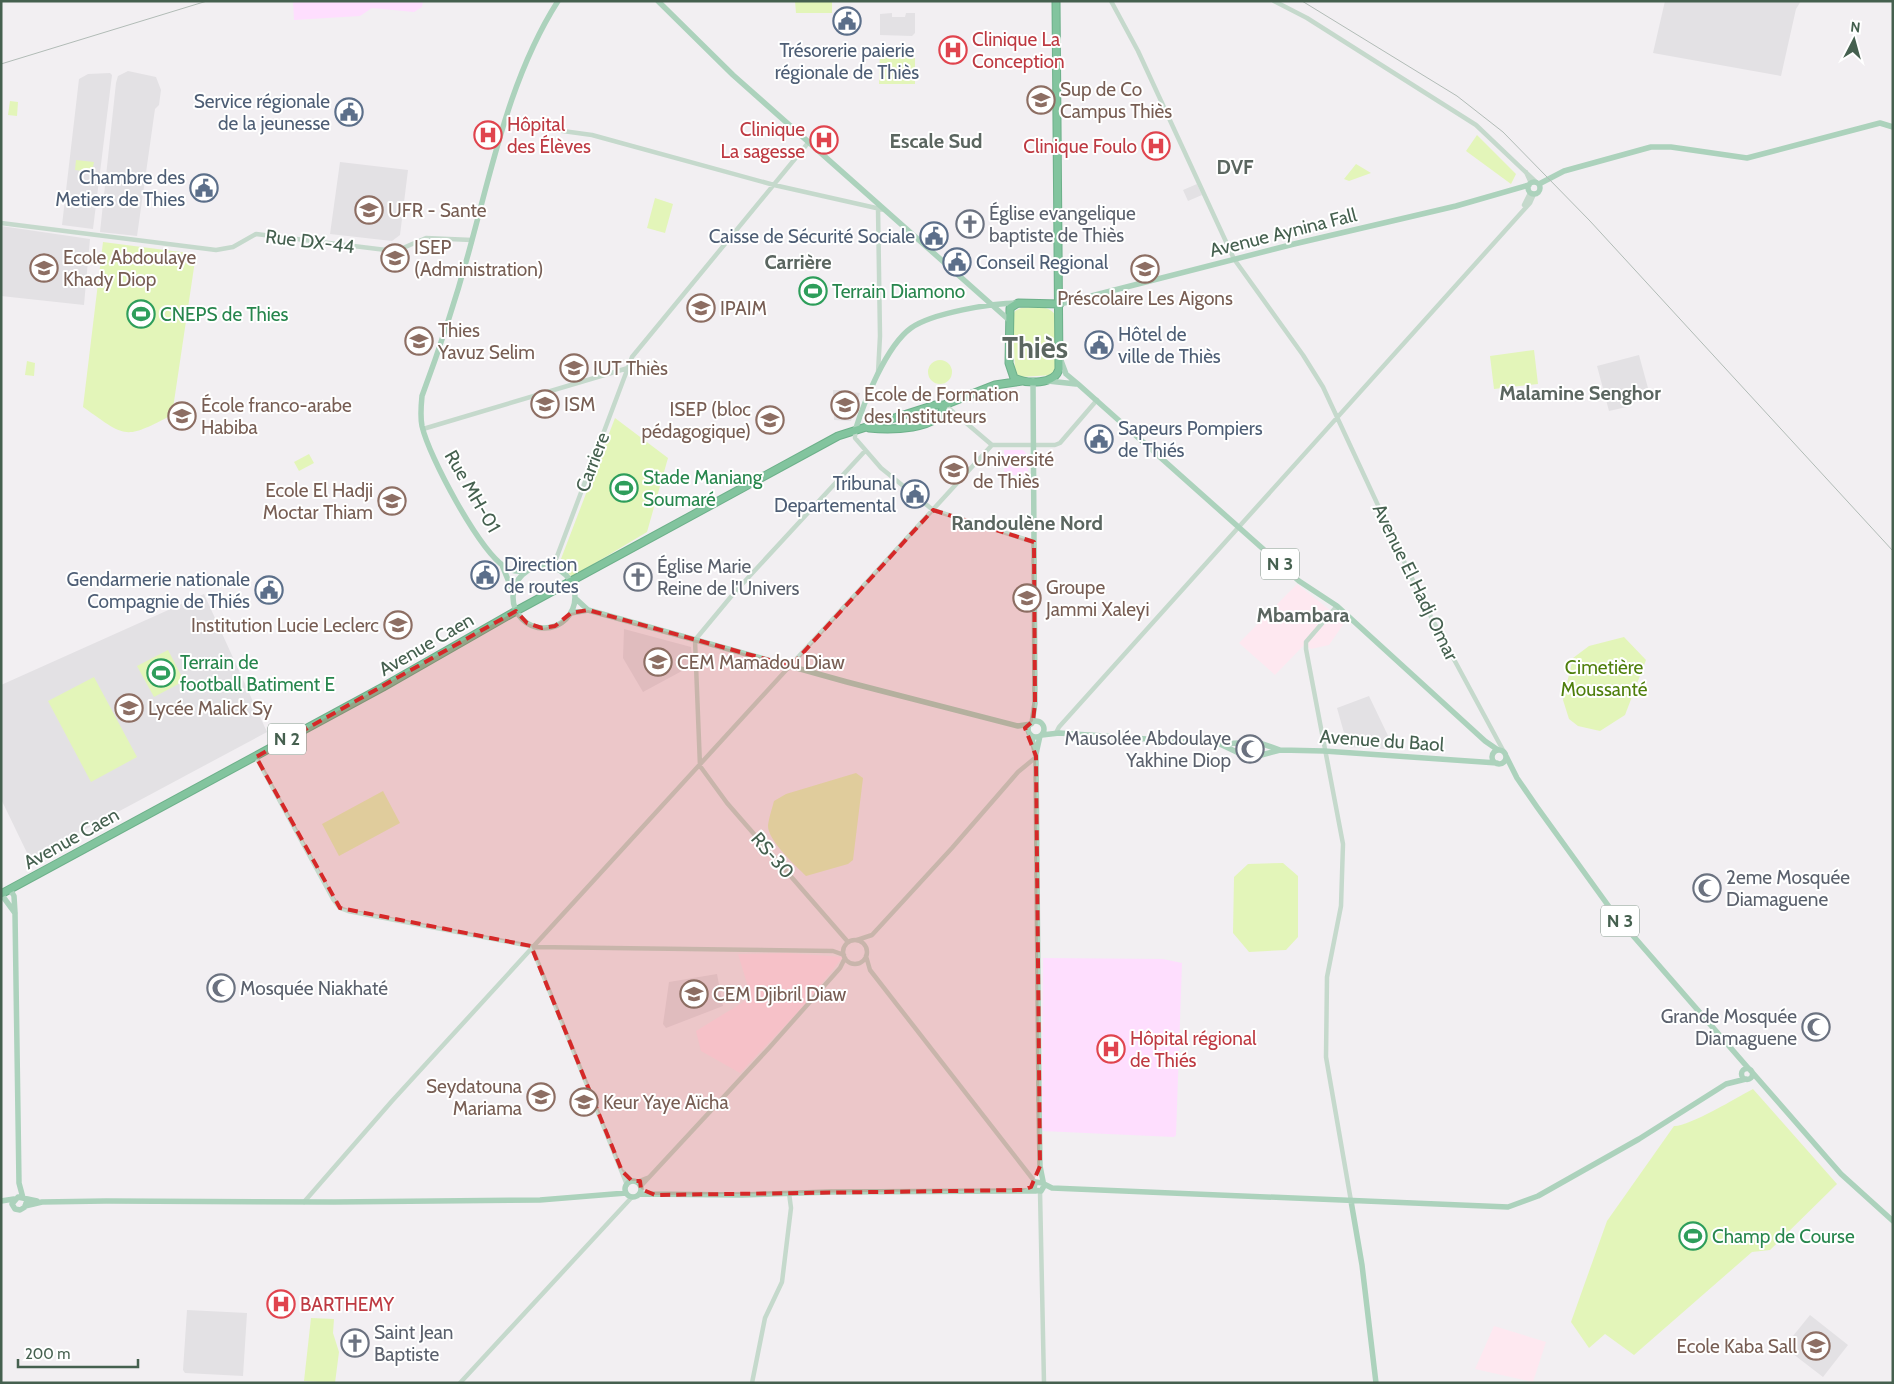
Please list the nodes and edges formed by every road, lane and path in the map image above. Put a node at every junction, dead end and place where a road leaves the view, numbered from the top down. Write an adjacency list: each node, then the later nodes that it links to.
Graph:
1 (558, 1): 6 (main road)
2 (658, 1): 8 (main road)
3 (1056, 1): 18 (highway)
4 (1111, 1): 16 (street)
5 (1274, 1): 10 (street)
6 (505, 123): 9 (street); 15 (main road)
7 (1893, 127): 10 (main road, Avenue Aynina Fall)
8 (808, 143): 9 (street, Carriere); 11 (main road)
9 (774, 185): 12 (street); 23 (street, Carriere)
10 (1533, 187): 16 (main road, Avenue Aynina Fall); 32 (street)
11 (877, 202): 12 (street); 13 (main road)
12 (878, 209): 13 (street); 24 (street)
13 (888, 211): 19 (main road)
14 (1, 223): 15 (street, Rue DX-44)
15 (472, 240): 34 (main road, Rue MH-01)
16 (1234, 259): 18 (main road, Avenue Aynina Fall); 32 (street, Avenue El Hadj Omar)
17 (1018, 303): 18 (highway); 19 (main road); 20 (highway)
18 (1060, 304): 21 (highway)
19 (991, 306): 20 (main road); 24 (main road)
20 (1009, 320): 22 (highway)
21 (1059, 356): 27 (highway); 28 (main road, N 3)
22 (1009, 363): 25 (highway); 29 (highway)
23 (628, 368): 34 (street); 43 (street, Carriere)
24 (878, 373): 35 (main road)
25 (1022, 381): 26 (highway); 29 (highway, N 2)
26 (1033, 381): 27 (highway); 37 (main road)
27 (1045, 381): 28 (main road)
28 (1078, 384): 30 (main road, N 3)
29 (995, 385): 31 (highway, Avenue Caen / N 2)
30 (1097, 400): 37 (street); 40 (main road, N 3)
31 (944, 405): 33 (highway, Avenue Caen / N 2); 33 (highway, Avenue Caen / N 2); 36 (street)
32 (1338, 418): 40 (street); 65 (street, Avenue El Hadj Omar)
33 (869, 428): 35 (highway, Avenue Caen / N 2)
34 (423, 429): 42 (main road, Rue MH-01)
35 (854, 431): 38 (street); 45 (highway, Avenue Caen / N 2)
36 (992, 445): 37 (street); 39 (street)
37 (1034, 446): 41 (main road)
38 (865, 450): 39 (street); 52 (street)
39 (933, 510): 41 (street); 53 (street)
40 (1239, 528): 48 (main road, N 3); 58 (street)
41 (1034, 542): 54 (main road)
42 (502, 565): 44 (main road); 46 (main road, Rue MH-01)
43 (553, 567): 44 (main road); 45 (main road)
44 (527, 571): 46 (main road)
45 (571, 581): 47 (main road); 50 (highway, Avenue Caen / N 2)
46 (513, 592): 50 (main road, Rue MH-01)
47 (575, 598): 49 (main road); 51 (main road)
48 (1337, 606): 61 (main road, N 3); 64 (street)
49 (588, 610): 51 (main road); 52 (main road)
50 (516, 612): 51 (main road); 67 (highway, Avenue Caen / N 2)
51 (571, 613)
52 (695, 640): 53 (main road); 71 (street)
53 (790, 666): 57 (main road); 71 (street)
54 (1036, 703): 55 (main road); 56 (main road)
55 (1031, 723): 56 (main road); 57 (main road); 59 (main road)
56 (1042, 724): 58 (main road); 60 (main road)
57 (1018, 726): 59 (main road)
58 (1057, 732): 60 (main road); 62 (main road, Avenue du Baol)
59 (1030, 734): 60 (main road); 68 (main road)
60 (1041, 736): 68 (main road)
61 (1484, 740): 65 (main road, N 3); 66 (main road, N 3)
62 (1220, 744): 63 (main road, Avenue du Baol); 63 (main road, Avenue du Baol)
63 (1280, 750): 64 (main road, Avenue du Baol)
64 (1324, 751): 69 (main road, Avenue du Baol); 101 (street)
65 (1502, 752): 66 (main road); 70 (main road); 72 (main road, N 3)
66 (1492, 756): 69 (main road); 70 (main road)
67 (256, 757): 73 (highway, Avenue Caen / N 2); 79 (street)
68 (1035, 757): 76 (street); 90 (main road)
69 (1482, 761): 70 (main road, Avenue du Baol)
70 (1498, 764): 72 (main road, N 3)
71 (700, 766): 78 (street, RS-30); 79 (street)
72 (1517, 778): 86 (main road, N 3)
73 (10, 890): 74 (highway, Avenue Caen / N 2); 75 (main road)
74 (1, 894): 75 (main road)
75 (15, 913): 92 (main road)
76 (872, 935): 77 (street); 81 (street)
77 (857, 940): 78 (street); 81 (street)
78 (846, 944): 80 (street); 82 (street)
79 (534, 948): 80 (street); 93 (street); 103 (street)
80 (833, 951): 82 (street)
81 (867, 953): 83 (street); 85 (street)
82 (844, 956): 83 (street); 84 (street)
83 (854, 963): 84 (street); 85 (street)
84 (840, 968): 93 (street)
85 (870, 970): 91 (street)
86 (1746, 1071): 87 (main road); 87 (main road); 88 (main road); 89 (main road, N 3)
87 (1747, 1079): 88 (main road); 89 (main road, N 3)
88 (1726, 1084): 101 (main road)
89 (1763, 1086): 104 (main road, N 3)
90 (1040, 1166): 91 (main road); 94 (main road)
91 (1035, 1182): 94 (main road); 94 (main road); 95 (main road)
92 (18, 1183): 99 (main road); 100 (main road)
93 (635, 1186): 96 (main road); 97 (main road); 97 (main road); 98 (main road)
94 (1041, 1188): 95 (main road); 101 (main road); 107 (street)
95 (1023, 1190): 96 (main road)
96 (789, 1193): 106 (street)
97 (628, 1195): 98 (main road); 105 (street)
98 (608, 1196): 103 (main road)
99 (14, 1201): 100 (main road); 100 (main road); 102 (main road)
100 (24, 1201): 103 (main road)
101 (1351, 1201): 108 (main road)
102 (1, 1202)
103 (304, 1202)
104 (1893, 1221)
105 (460, 1383)
106 (752, 1383)
107 (1044, 1383)
108 (1376, 1383)

